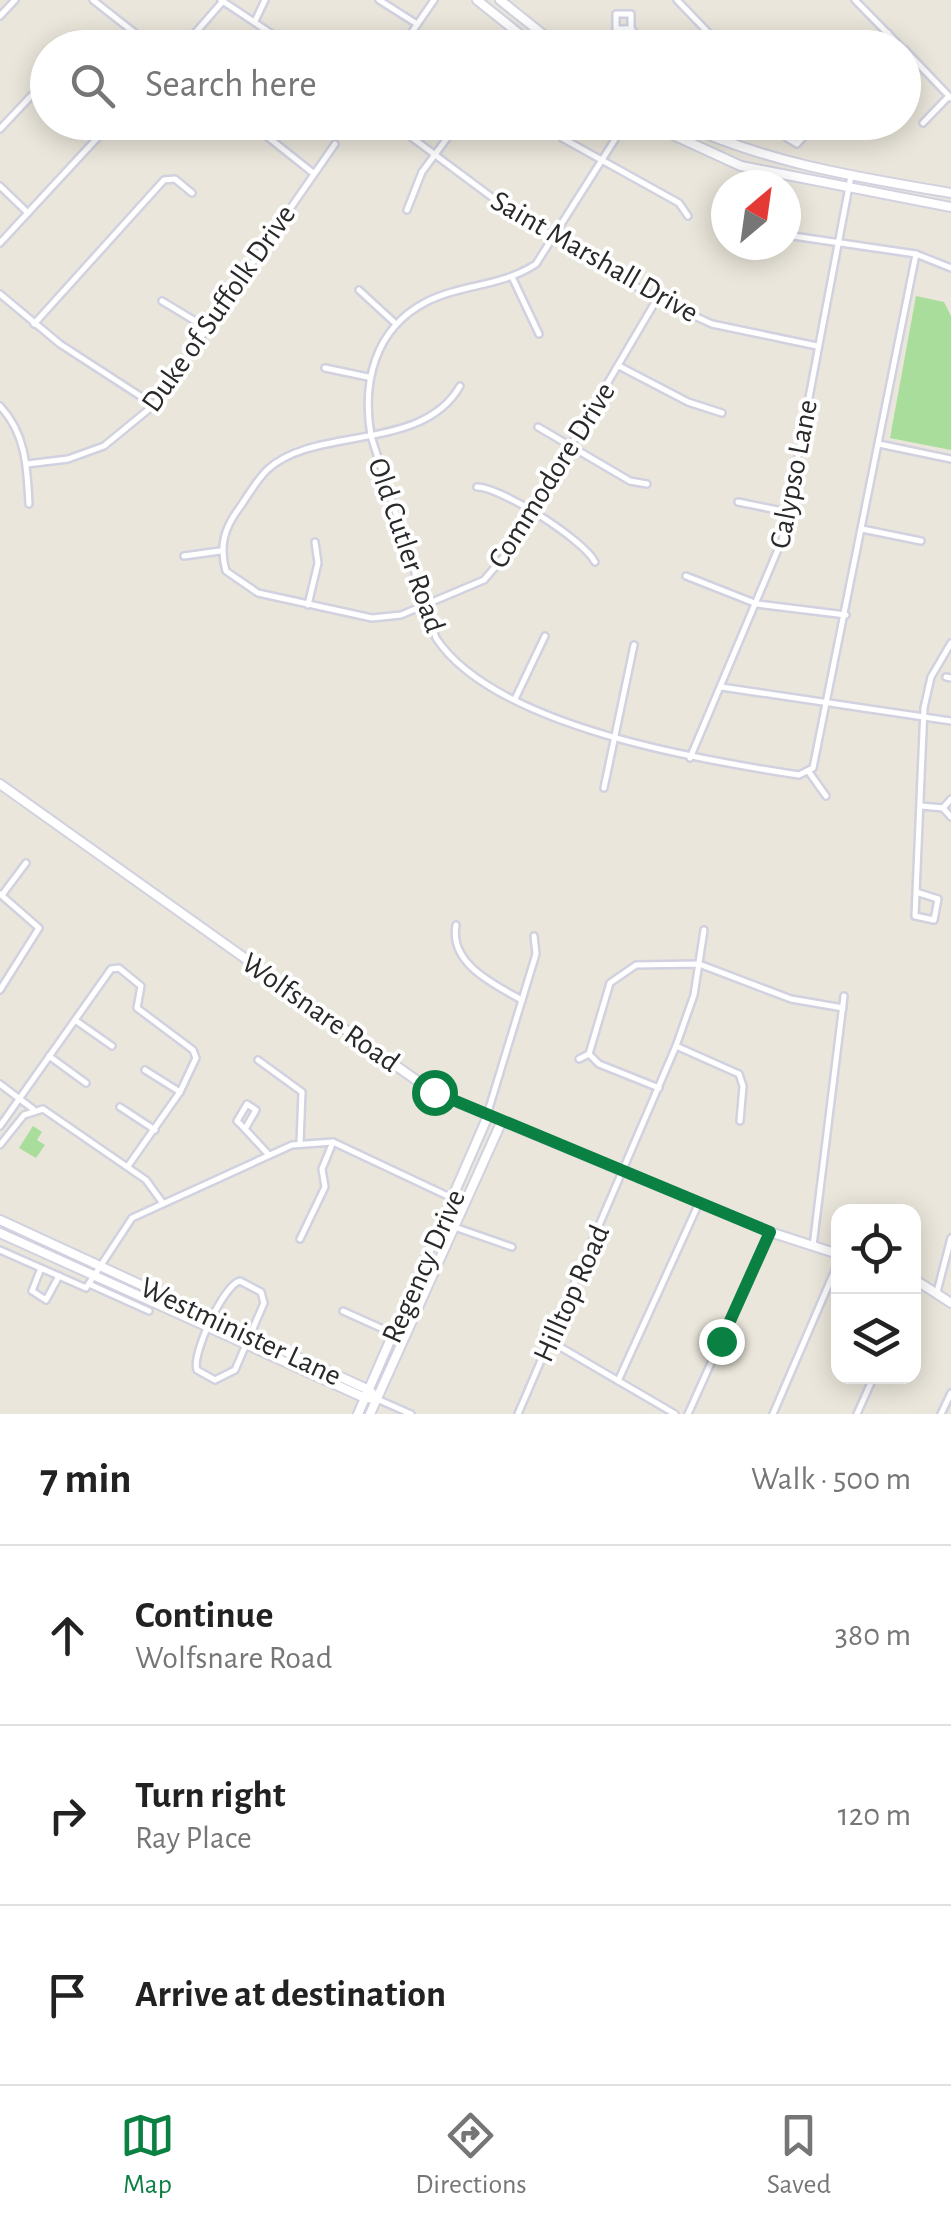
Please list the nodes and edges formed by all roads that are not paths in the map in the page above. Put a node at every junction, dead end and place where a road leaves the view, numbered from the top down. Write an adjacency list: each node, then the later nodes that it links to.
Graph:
1 (15, 0): 11 (street)
2 (93, 0): 15 (street)
3 (265, 0): 12 (street)
4 (380, 0): 13 (street)
5 (434, 0): 13 (street)
6 (477, 0): 19 (street)
7 (500, 0): 20 (street)
8 (677, 0): 21 (street)
9 (855, 0): 22 (street)
10 (222, 1): 12 (street); 16 (street)
11 (0, 16)
12 (256, 20): 17 (street)
13 (417, 24): 18 (street)
14 (631, 29): 14 (street)
15 (131, 30)
16 (197, 30)
17 (269, 30)
18 (413, 30)
19 (514, 30)
20 (538, 30)
21 (706, 30)
22 (885, 30)
23 (921, 67): 25 (street)
24 (30, 97): 27 (street)
25 (950, 97): 26 (street)
26 (923, 123)
27 (0, 129)
28 (95, 140): 47 (street)
29 (272, 140): 39 (street)
30 (414, 140): 37 (street, Saint Marshall Drive)
31 (446, 140): 37 (street)
32 (566, 140): 38 (street)
33 (615, 140): 38 (street)
34 (685, 140): 42 (street)
35 (718, 140): 40 (street)
36 (335, 144): 39 (street, Duke of Suffolk Drive)
37 (434, 156): 46 (street); 49 (street, Saint Marshall Drive)
38 (602, 160): 48 (street); 49 (street)
39 (313, 173): 62 (street, Duke of Suffolk Drive)
40 (851, 176): 42 (street, Calypso Lane); 44 (street)
41 (0, 186): 47 (street)
42 (848, 190): 45 (street); 51 (street, Calypso Lane)
43 (192, 193): 60 (street)
44 (951, 193)
45 (951, 207)
46 (407, 210)
47 (28, 212): 52 (street)
48 (688, 216)
49 (554, 236): 55 (street); 58 (street, Saint Marshall Drive)
50 (801, 236): 51 (street)
51 (838, 240): 53 (street); 64 (street, Calypso Lane)
52 (0, 243)
53 (916, 254): 54 (street); 74 (street)
54 (951, 268)
55 (514, 279): 61 (street); 63 (street)
56 (359, 290): 61 (street)
57 (0, 294): 60 (street)
58 (658, 299): 64 (street, Saint Marshall Drive); 65 (street, Commodore Drive)
59 (162, 301): 62 (street)
60 (34, 324): 69 (street)
61 (396, 324): 67 (street, Old Cutler Road)
62 (205, 327): 69 (street, Duke of Suffolk Drive)
63 (539, 334)
64 (818, 346): 82 (street, Calypso Lane)
65 (619, 366): 71 (street); 75 (street, Commodore Drive)
66 (325, 368): 67 (street)
67 (368, 378): 73 (street, Old Cutler Road)
68 (460, 386): 73 (street)
69 (154, 405): 77 (street, Duke of Suffolk Drive)
70 (0, 406): 77 (street)
71 (722, 413)
72 (538, 427): 75 (street)
73 (371, 436): 87 (street); 93 (street, Old Cutler Road)
74 (879, 444): 76 (street); 84 (street)
75 (571, 447): 78 (street); 83 (street, Commodore Drive)
76 (951, 458)
77 (27, 464): 81 (street)
78 (647, 484)
79 (477, 487): 83 (street)
80 (738, 502): 82 (street)
81 (29, 504)
82 (787, 512): 91 (street, Calypso Lane)
83 (531, 513): 89 (street); 93 (street, Commodore Drive)
84 (862, 529): 85 (street); 94 (street)
85 (922, 540)
86 (315, 542): 92 (street)
87 (220, 551): 88 (street); 92 (street, Commodore Drive)
88 (184, 556)
89 (595, 562)
90 (686, 576): 91 (street)
91 (757, 604): 94 (street); 98 (street, Calypso Lane)
92 (308, 605): 93 (street, Commodore Drive)
93 (426, 606): 99 (street, Old Cutler Road)
94 (846, 615): 100 (street)
95 (545, 636): 99 (street)
96 (951, 643): 101 (street)
97 (634, 645): 103 (street)
98 (721, 687): 100 (street); 104 (street, Calypso Lane)
99 (516, 698): 103 (street, Old Cutler Road)
100 (828, 703): 101 (street); 105 (street)
101 (923, 718): 102 (street); 110 (street)
102 (951, 721)
103 (614, 740): 104 (street, Old Cutler Road); 107 (street)
104 (690, 759): 105 (street, Old Cutler Road)
105 (808, 772): 108 (street)
106 (0, 784): 139 (street, Wolfsnare Road)
107 (604, 788)
108 (826, 796)
109 (951, 799): 111 (street)
110 (921, 806): 111 (street); 114 (street)
111 (943, 808): 112 (street)
112 (951, 818)
113 (26, 863): 115 (street)
114 (916, 892): 114 (street)
115 (1, 895): 120 (street)
116 (456, 924): 122 (street)
117 (704, 930): 119 (street, Hilltop Road)
118 (534, 936): 122 (street)
119 (699, 964): 123 (street); 126 (street, Hilltop Road); 127 (street)
120 (0, 990)
121 (844, 996): 123 (street)
122 (522, 1000): 139 (street)
123 (843, 1008): 163 (street)
124 (75, 1020): 125 (street); 128 (street); 135 (street)
125 (112, 1046)
126 (676, 1046): 134 (street, Hilltop Road); 140 (street)
127 (589, 1054): 129 (street); 134 (street)
128 (50, 1056): 132 (street); 136 (street)
129 (578, 1059)
130 (258, 1060): 146 (street)
131 (145, 1070): 135 (street)
132 (86, 1083)
133 (0, 1084): 136 (street)
134 (659, 1088): 150 (street, Hilltop Road)
135 (180, 1092): 144 (street)
136 (20, 1098): 138 (street); 142 (street)
137 (120, 1106): 144 (street)
138 (34, 1110): 147 (street); 149 (street)
139 (487, 1118): 141 (street, Wolfsnare Road); 151 (street, Regency Drive)
140 (740, 1121)
141 (500, 1123): 150 (street, Wolfsnare Road); 152 (street, Regency Drive)
142 (0, 1126)
143 (244, 1129): 143 (street); 148 (street)
144 (155, 1130): 149 (street)
145 (333, 1142): 146 (street); 151 (street); 161 (street)
146 (300, 1143): 148 (street)
147 (0, 1145)
148 (268, 1154): 153 (street)
149 (128, 1166): 153 (street)
150 (624, 1173): 154 (street, Wolfsnare Road); 181 (street, Hilltop Road)
151 (455, 1194): 152 (street); 156 (street, Regency Drive)
152 (468, 1196): 157 (street, Regency Drive)
153 (162, 1202): 166 (street)
154 (699, 1203): 158 (street, Wolfsnare Road); 182 (street)
155 (0, 1220): 166 (street, Westminister Lane)
156 (443, 1222): 157 (street); 173 (street, Regency Drive)
157 (454, 1228): 162 (street); 175 (street, Regency Drive)
158 (770, 1232): 163 (street, Wolfsnare Road); 192 (street)
159 (0, 1233): 170 (street, Westminister Lane)
160 (951, 1238): 172 (street)
161 (300, 1240)
162 (512, 1247)
163 (812, 1248): 165 (street, Wolfsnare Road)
164 (0, 1250): 167 (street)
165 (831, 1252)
166 (100, 1265): 170 (street); 178 (street, Westminister Lane)
167 (42, 1268): 168 (street); 168 (street)
168 (59, 1276): 170 (street)
169 (831, 1279): 193 (street)
170 (92, 1280): 176 (street); 178 (street, Westminister Lane)
171 (921, 1285): 172 (street)
172 (936, 1292): 174 (street)
173 (409, 1300): 175 (street); 179 (street, Regency Drive)
174 (951, 1303)
175 (419, 1304): 186 (street, Regency Drive)
176 (149, 1311)
177 (344, 1312): 179 (street)
178 (212, 1322): 180 (street, Westminister Lane); 180 (street); 180 (street)
179 (394, 1334): 185 (street, Regency Drive)
180 (249, 1338): 185 (street, Westminister Lane)
181 (550, 1341): 182 (street); 187 (street, Hilltop Road)
182 (618, 1382): 191 (street)
183 (871, 1384): 194 (street)
184 (951, 1393): 195 (street)
185 (367, 1394): 186 (street, Westminister Lane); 188 (street, Regency Drive)
186 (377, 1399): 189 (street, Regency Drive); 190 (street)
187 (521, 1413)
188 (358, 1414)
189 (370, 1414)
190 (410, 1414)
191 (675, 1414)
192 (688, 1414)
193 (773, 1414)
194 (858, 1414)
195 (942, 1414)

